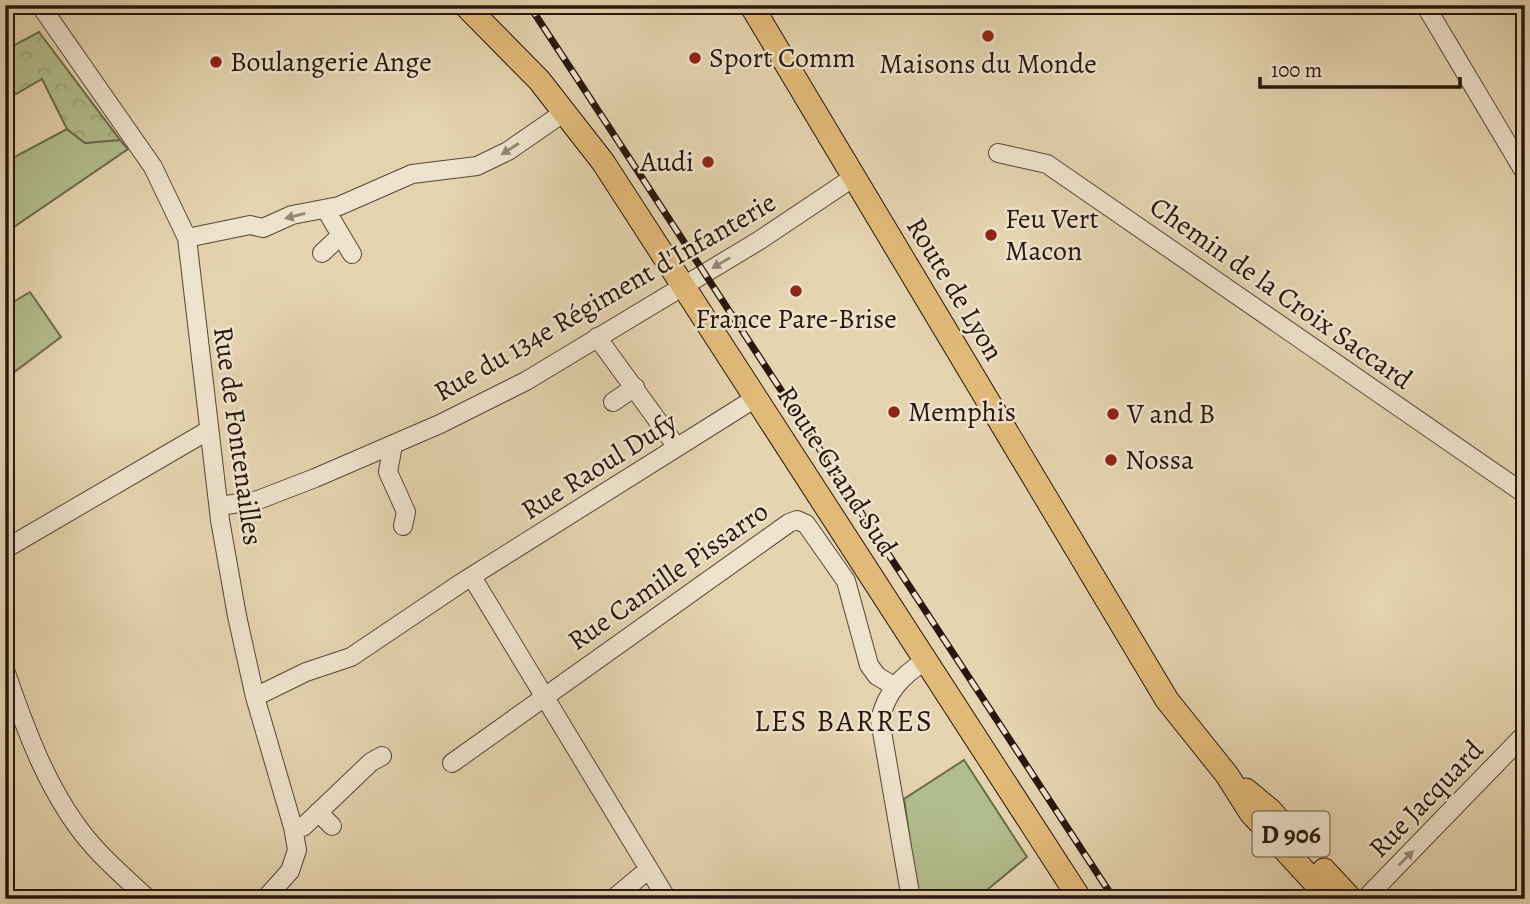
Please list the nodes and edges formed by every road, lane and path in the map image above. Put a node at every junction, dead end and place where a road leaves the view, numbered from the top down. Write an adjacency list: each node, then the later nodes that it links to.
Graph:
1 (40, 5): 13 (street, Rue de Fontenailles)
2 (448, 5): 6 (main road, Route Grand Sud)
3 (465, 5): 6 (main road, Route Grand Sud)
4 (751, 5): 10 (main road, Route de Lyon / D 906)
5 (1425, 5): 9 (street)
6 (540, 80): 7 (main road, Route Grand Sud)
7 (566, 111): 11 (street, one-way to 11); 16 (main road, Route Grand Sud)
8 (998, 153): 24 (street, Chemin de la Croix Saccard)
9 (1525, 173)
10 (854, 177): 16 (street, Rue du 134e Régiment d'Infanterie, one-way to 16); 37 (main road, Route de Lyon / D 906)
11 (326, 209): 12 (street); 13 (street, one-way to 13)
12 (340, 236): 14 (street); 15 (street)
13 (187, 238): 21 (street, Rue de Fontenailles)
14 (322, 253)
15 (352, 254)
16 (682, 287): 17 (street, Rue du 134e Régiment d'Infanterie); 19 (main road, Route Grand Sud)
17 (597, 337): 18 (street); 23 (street, Rue du 134e Régiment d'Infanterie)
18 (635, 387): 20 (street); 22 (street)
19 (754, 399): 28 (street, Rue Raoul Dufy); 29 (main road, Route Grand Sud)
20 (613, 401)
21 (209, 430): 25 (street, Rue de Fontenailles); 27 (street)
22 (671, 439)
23 (393, 445): 25 (street, Rue du 134e Régiment d'Infanterie); 26 (street)
24 (1525, 494)
25 (220, 506): 33 (street, Rue de Fontenailles)
26 (402, 526)
27 (5, 548)
28 (472, 577): 32 (street); 33 (street, Rue Raoul Dufy)
29 (925, 661): 31 (street); 47 (main road, Route Grand Sud)
30 (5, 670): 42 (street)
31 (894, 686): 32 (street, Rue Camille Pissarro); 46 (street)
32 (544, 696): 36 (street); 41 (street)
33 (255, 697): 40 (street, Rue de Fontenailles)
34 (1525, 734): 50 (street, Rue Jacquard, one-way to 34)
35 (382, 756): 38 (street)
36 (452, 763)
37 (1227, 775): 48 (main road, Route de Lyon / D 906); 49 (main road, Route de Lyon / D 906)
38 (318, 812): 39 (street); 40 (street)
39 (332, 826)
40 (293, 827): 43 (street, Rue de Fontenailles)
41 (649, 869): 44 (street); 45 (street)
42 (148, 899)
43 (265, 899)
44 (613, 899)
45 (667, 899)
46 (911, 899)
47 (1080, 899)
48 (1330, 899)
49 (1351, 899)
50 (1365, 899)

